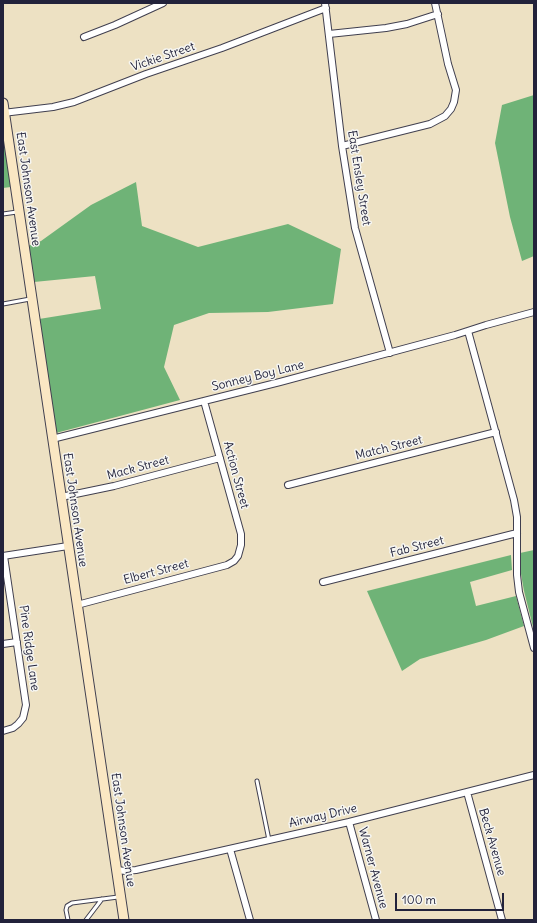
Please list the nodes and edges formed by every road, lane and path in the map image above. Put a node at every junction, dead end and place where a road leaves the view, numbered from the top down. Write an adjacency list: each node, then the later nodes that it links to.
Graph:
1 (163, 3): 6 (street)
2 (435, 3): 4 (street)
3 (326, 5): 5 (street, East Ensley Street); 8 (street, Vickie Street)
4 (438, 14): 5 (street); 9 (street)
5 (329, 34): 9 (street, East Ensley Street)
6 (84, 37)
7 (3, 103): 8 (main road, East Johnson Avenue)
8 (4, 113): 10 (main road, East Johnson Avenue)
9 (342, 146): 16 (street, East Ensley Street)
10 (19, 212): 11 (lane); 12 (main road, East Johnson Avenue)
11 (3, 214)
12 (32, 299): 13 (lane); 19 (main road, East Johnson Avenue)
13 (3, 304)
14 (534, 312): 15 (street, Sonney Boy Lane)
15 (468, 331): 16 (street, Sonney Boy Lane); 18 (street)
16 (390, 353): 17 (street, Sonney Boy Lane)
17 (204, 401): 19 (street, Sonney Boy Lane); 20 (street, Action Street)
18 (496, 432): 21 (street, Match Street); 23 (street)
19 (52, 439): 22 (main road, East Johnson Avenue)
20 (220, 458): 22 (street, Mack Street); 26 (street, Action Street)
21 (288, 485)
22 (61, 497): 24 (main road, East Johnson Avenue)
23 (517, 533): 27 (street, Fab Street); 31 (street)
24 (68, 546): 25 (street); 28 (main road, East Johnson Avenue)
25 (3, 556): 29 (street, Pine Ridge Lane)
26 (238, 556): 28 (street, Elbert Street)
27 (323, 582)
28 (77, 605): 39 (main road, East Johnson Avenue)
29 (17, 642): 30 (street); 32 (street, Pine Ridge Lane)
30 (3, 644)
31 (534, 648)
32 (3, 731)
33 (534, 775): 35 (street, Airway Drive)
34 (257, 781): 37 (lane)
35 (466, 792): 36 (street, Airway Drive); 47 (street, Beck Avenue)
36 (349, 822): 37 (street, Airway Drive); 46 (street, Warner Avenue)
37 (269, 840): 38 (street, Airway Drive)
38 (230, 849): 39 (street, Airway Drive); 45 (street)
39 (116, 870): 40 (main road, East Johnson Avenue)
40 (120, 896): 41 (lane); 44 (main road, East Johnson Avenue)
41 (102, 899): 42 (lane); 43 (lane)
42 (68, 920)
43 (86, 920)
44 (124, 920)
45 (250, 920)
46 (376, 920)
47 (502, 920)

